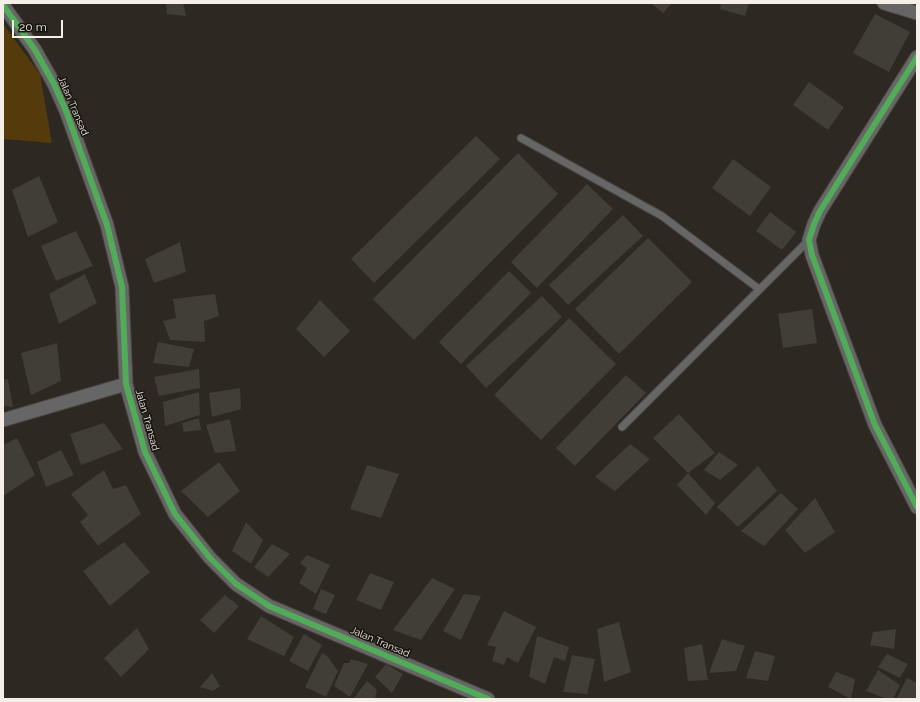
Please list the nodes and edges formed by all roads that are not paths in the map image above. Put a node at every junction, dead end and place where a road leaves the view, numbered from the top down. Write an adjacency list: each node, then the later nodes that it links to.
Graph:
1 (884, 3): 3 (street)
2 (3, 5): 8 (street, Jalan Transad)
3 (917, 13)
4 (917, 56): 6 (street)
5 (521, 138): 7 (lane)
6 (809, 240): 7 (lane); 11 (street)
7 (760, 290): 10 (lane)
8 (126, 384): 9 (street); 12 (street, Jalan Transad)
9 (3, 420)
10 (622, 427)
11 (917, 507)
12 (488, 699)

